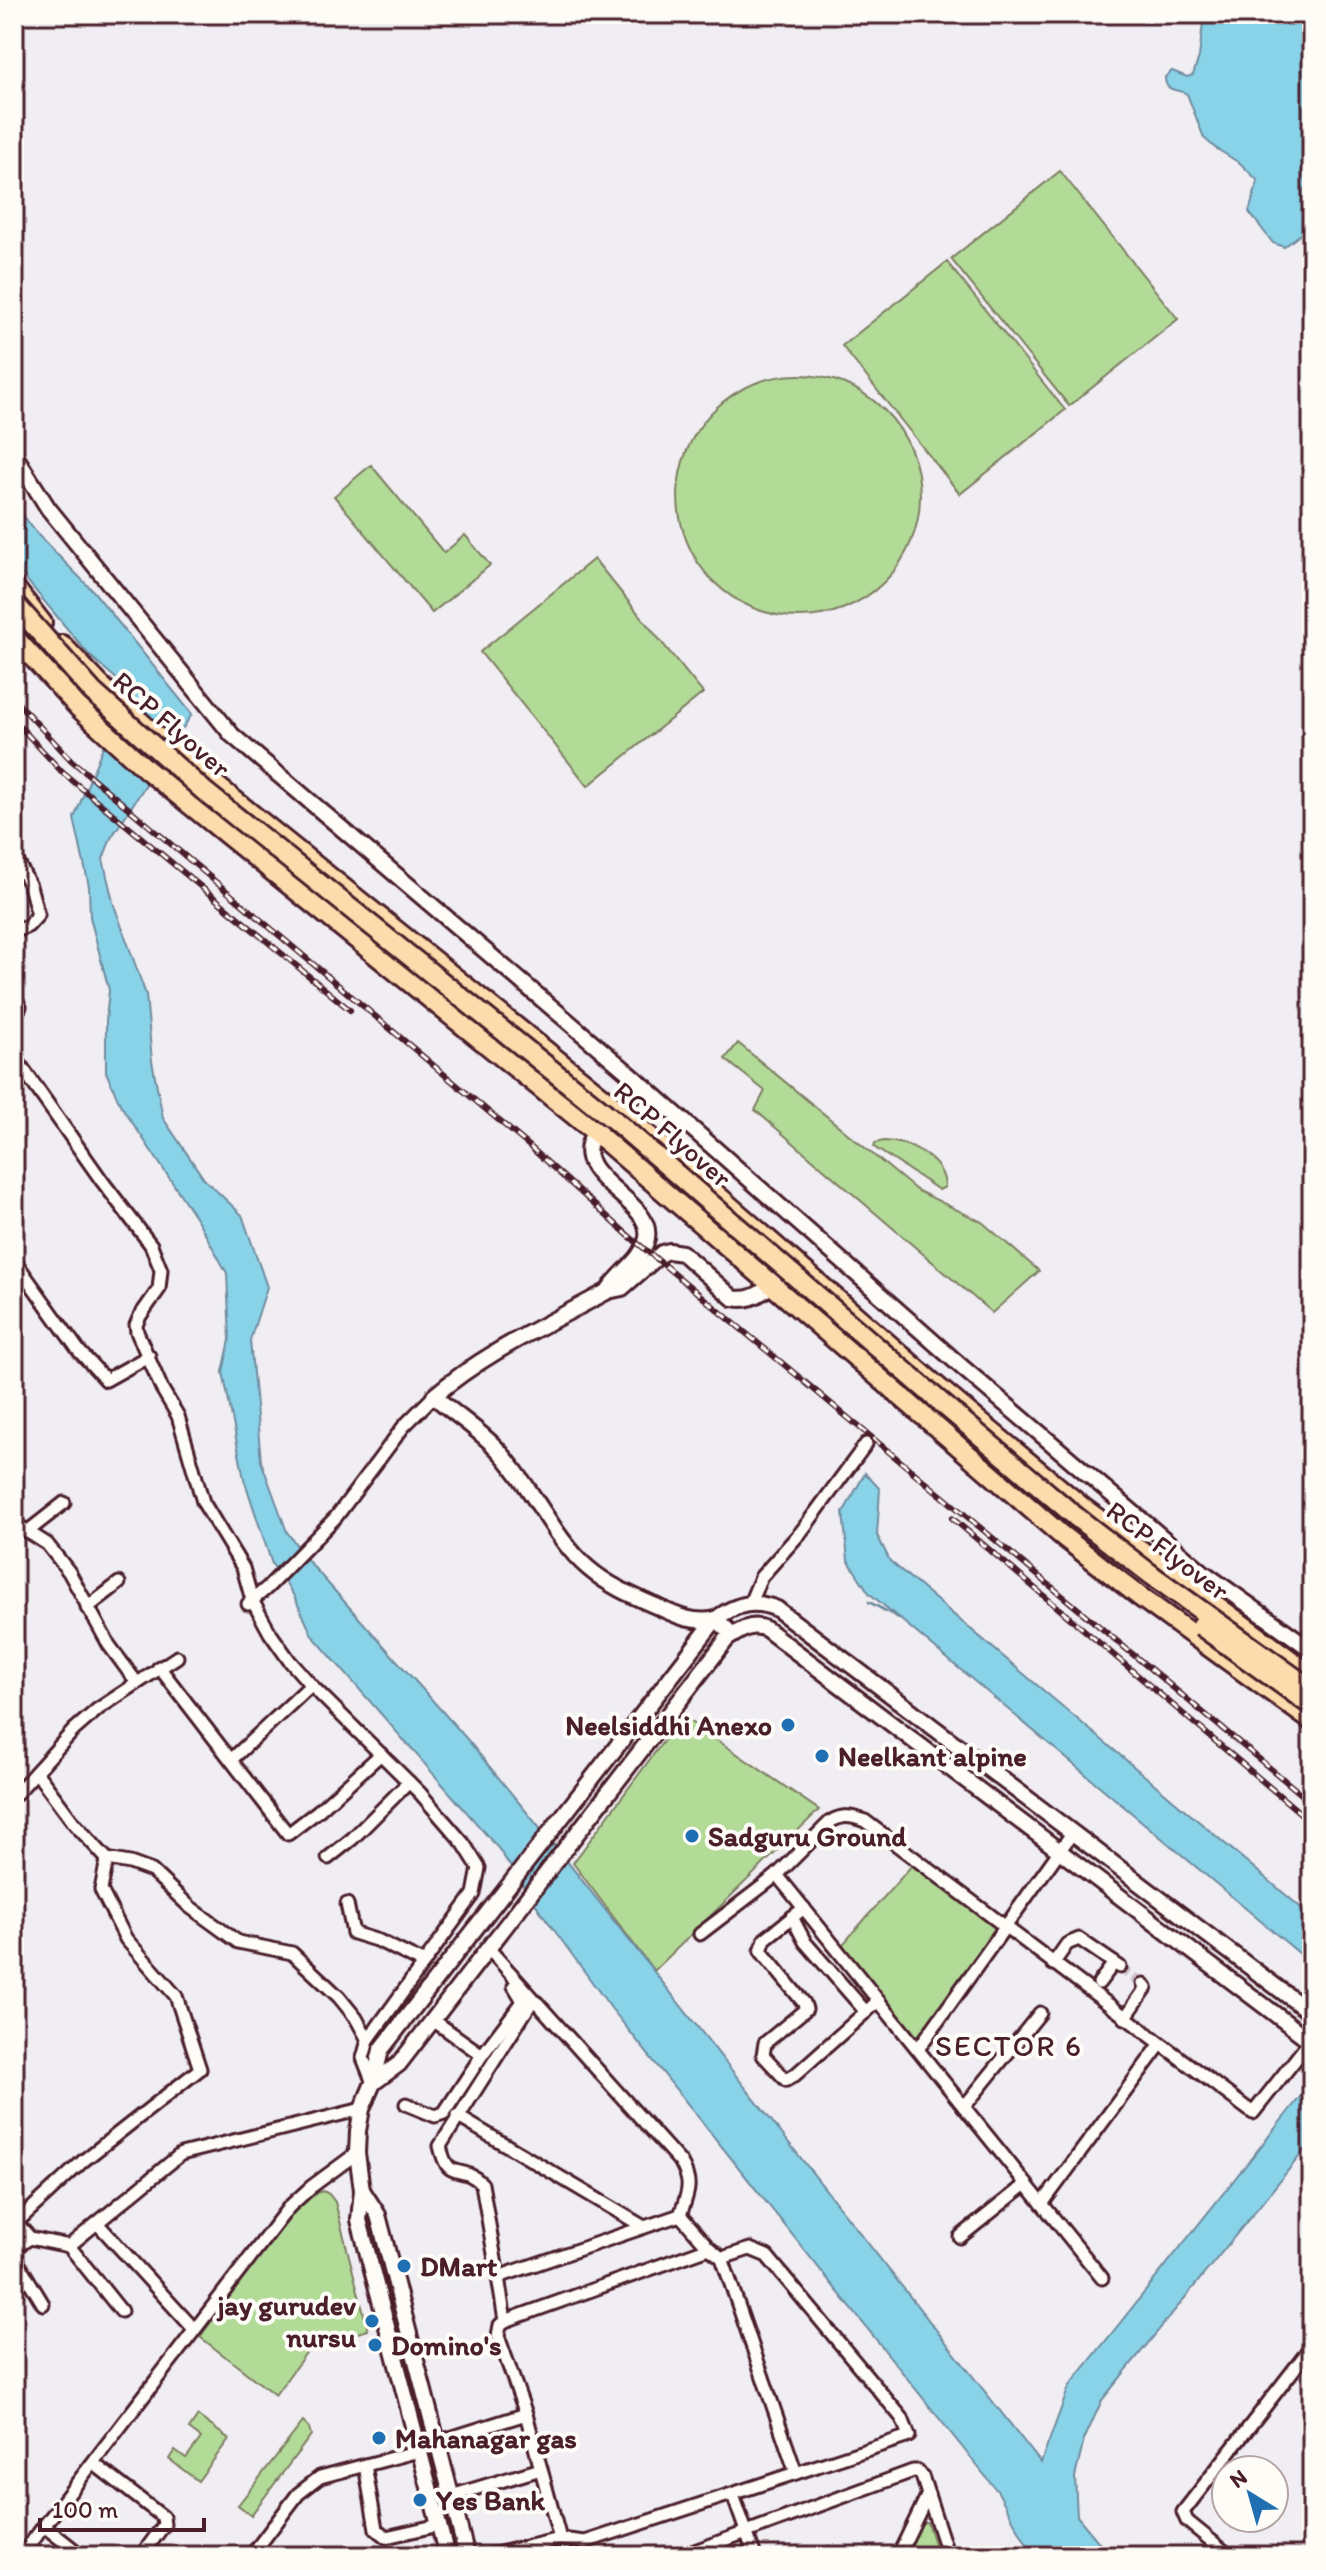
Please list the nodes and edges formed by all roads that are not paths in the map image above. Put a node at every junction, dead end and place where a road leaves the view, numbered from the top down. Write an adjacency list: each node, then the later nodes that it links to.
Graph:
1 (14, 454): 11 (street)
2 (14, 587): 12 (main road)
3 (14, 603): 36 (main road, RCP Flyover, bridge)
4 (14, 620): 37 (main road, RCP Flyover, bridge)
5 (14, 637): 13 (main road)
6 (14, 855): 7 (street)
7 (14, 932)
8 (14, 996): 9 (street)
9 (14, 1016)
10 (14, 1056): 18 (street)
11 (645, 1087): 12 (street); 30 (street)
12 (618, 1109): 13 (street); 15 (main road)
13 (595, 1132): 16 (main road); 17 (street)
14 (14, 1260): 18 (street)
15 (792, 1261): 16 (street); 33 (main road)
16 (771, 1284): 17 (street); 38 (main road)
17 (608, 1291): 19 (street)
18 (149, 1356): 25 (street)
19 (434, 1396): 25 (street); 28 (street)
20 (866, 1444): 26 (street)
21 (64, 1503): 23 (street)
22 (14, 1523): 23 (street)
23 (27, 1532): 27 (street)
24 (119, 1583): 27 (street)
25 (250, 1602): 35 (street)
26 (750, 1603): 28 (street); 44 (street)
27 (87, 1608): 34 (street)
28 (716, 1619): 29 (street); 51 (street)
29 (733, 1635): 45 (street); 54 (street)
30 (1312, 1650)
31 (177, 1657): 32 (street)
32 (159, 1667): 34 (street); 40 (street)
33 (1312, 1676)
34 (137, 1683): 41 (street)
35 (311, 1685): 39 (street); 40 (street)
36 (1312, 1690)
37 (1312, 1706)
38 (1312, 1721)
39 (381, 1754): 40 (street); 42 (street)
40 (231, 1760)
41 (36, 1772): 43 (street); 47 (street)
42 (409, 1782): 46 (street); 57 (street)
43 (14, 1796)
44 (1073, 1832): 45 (street); 66 (street)
45 (1059, 1851): 53 (street); 70 (street)
46 (328, 1858)
47 (107, 1859): 69 (street); 84 (street)
48 (777, 1875): 50 (street); 53 (street); 55 (street)
49 (347, 1904): 57 (street)
50 (804, 1908): 52 (street); 63 (street)
51 (487, 1914): 54 (street); 74 (street)
52 (792, 1917): 64 (street); 64 (street)
53 (1005, 1927): 58 (street); 72 (street)
54 (503, 1929): 56 (street)
55 (700, 1934)
56 (488, 1948): 62 (street); 68 (street)
57 (424, 1963): 69 (street)
58 (1053, 1964): 60 (street); 67 (street)
59 (506, 1976): 73 (street)
60 (1099, 1983)
61 (1143, 1984): 67 (street)
62 (533, 2000): 78 (street); 83 (street)
63 (878, 2001): 64 (street); 72 (street)
64 (866, 2012)
65 (1040, 2013): 76 (street)
66 (1312, 2014)
67 (1125, 2018): 71 (street)
68 (433, 2020): 73 (street); 74 (street)
69 (368, 2040): 74 (street)
70 (1311, 2042): 71 (street)
71 (1160, 2045): 82 (street)
72 (918, 2049): 76 (street)
73 (482, 2055): 75 (street)
74 (373, 2083): 77 (street)
75 (406, 2104)
76 (964, 2107): 80 (street)
77 (362, 2109): 79 (street); 85 (street)
78 (457, 2116): 86 (street); 94 (street)
79 (357, 2153): 81 (street); 99 (street)
80 (1026, 2184): 82 (street); 87 (street)
81 (362, 2190): 102 (street); 103 (street)
82 (1042, 2204): 95 (street)
83 (680, 2215): 86 (street); 91 (street)
84 (15, 2221): 88 (street)
85 (97, 2223): 89 (street); 99 (street)
86 (644, 2227): 94 (street)
87 (960, 2237)
88 (30, 2238): 89 (street); 90 (street)
89 (69, 2246): 97 (street)
90 (14, 2248)
91 (709, 2248): 93 (street); 98 (street)
92 (14, 2256): 96 (street)
93 (722, 2258): 107 (street); 107 (street)
94 (498, 2277): 98 (street)
95 (1102, 2278)
96 (43, 2304)
97 (121, 2311)
98 (505, 2321): 101 (street)
99 (194, 2329): 104 (street)
100 (1312, 2346): 126 (street)
101 (526, 2414): 102 (street); 106 (street)
102 (437, 2442): 103 (street); 110 (street)
103 (419, 2451): 105 (street); 111 (street)
104 (93, 2463): 112 (street); 117 (street)
105 (365, 2465): 111 (street); 118 (street)
106 (541, 2469): 110 (street); 114 (street)
107 (796, 2473): 109 (street)
108 (928, 2494): 113 (street); 124 (street); 125 (street)
109 (733, 2495): 113 (street); 114 (street)
110 (451, 2496): 120 (street)
111 (439, 2525): 119 (street)
112 (44, 2526): 115 (street); 116 (street)
113 (746, 2532): 122 (street); 123 (street)
114 (560, 2539): 121 (street)
115 (21, 2556)
116 (82, 2556)
117 (141, 2556)
118 (251, 2556)
119 (447, 2556)
120 (467, 2556)
121 (487, 2556)
122 (683, 2556)
123 (755, 2556)
124 (898, 2556)
125 (948, 2556)
126 (1230, 2556)

